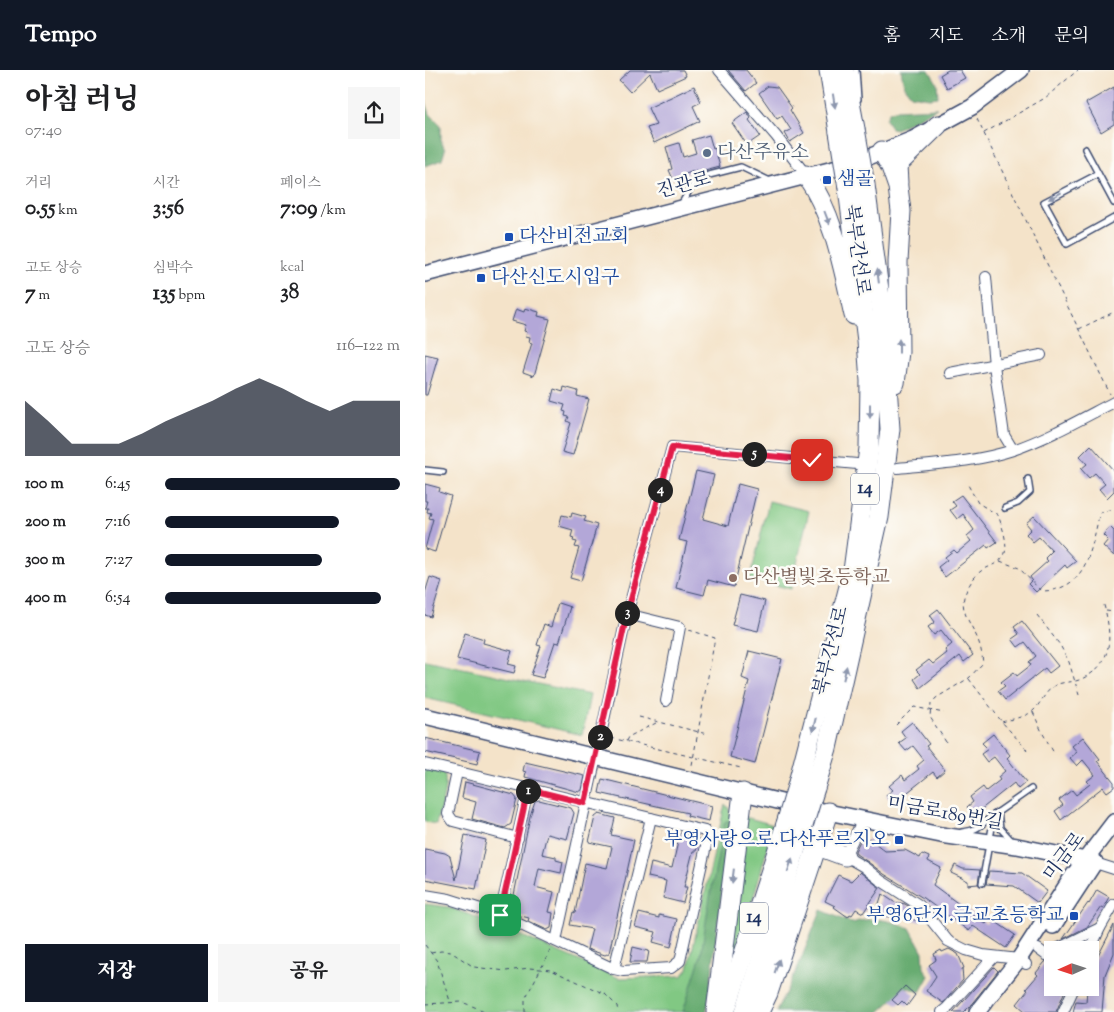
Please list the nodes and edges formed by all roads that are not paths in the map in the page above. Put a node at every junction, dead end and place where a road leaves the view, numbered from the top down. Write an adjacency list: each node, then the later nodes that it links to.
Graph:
1 (719, 70): 11 (street)
2 (829, 70): 7 (highway, 북부간선로 / 14, one-way to 7)
3 (845, 70): 7 (highway, 북부간선로 / 14)
4 (856, 70): 7 (lane)
5 (1020, 71): 6 (street, 진관로)
6 (937, 125): 9 (street, 진관로); 14 (highway)
7 (849, 127): 13 (highway, 북부간선로 / 14, bridge)
8 (1085, 149): 10 (lane)
9 (882, 151): 11 (street, 진관로); 14 (highway)
10 (1098, 174): 15 (lane); 17 (lane, one-way to 17)
11 (806, 175): 12 (street, 진관로); 23 (highway, one-way to 23)
12 (775, 183): 16 (street, 진관로); 16 (lane)
13 (856, 187): 23 (highway, 북부간선로 / 14); 25 (highway, 북부간선로 / 14, one-way to 13)
14 (898, 187): 25 (highway, one-way to 14)
15 (1114, 203)
16 (679, 208): 18 (street, 진관로)
17 (1114, 218)
18 (425, 274)
19 (986, 276): 21 (street)
20 (1041, 354): 21 (street)
21 (994, 365): 22 (street); 26 (street)
22 (950, 374)
23 (870, 381): 39 (highway, 북부간선로 / 14, one-way to 39)
24 (1114, 400): 26 (street)
25 (890, 429): 39 (highway, 북부간선로 / 14, one-way to 25)
26 (1013, 450): 28 (street)
27 (857, 464): 33 (street)
28 (898, 468)
29 (425, 470): 30 (lane)
30 (443, 472)
31 (1029, 479): 32 (lane)
32 (1005, 508)
33 (627, 614): 34 (street); 36 (street)
34 (666, 701)
35 (425, 716): 36 (street, 미금로189번길)
36 (596, 756): 42 (street, 미금로189번길); 43 (street)
37 (425, 764): 38 (street)
38 (457, 772): 40 (street); 52 (street)
39 (807, 785): 49 (highway, 북부간선로 / 14, bridge)
40 (528, 789): 43 (street); 52 (street)
41 (1031, 789): 45 (lane)
42 (743, 793): 44 (street, 미금로189번길); 73 (highway, one-way to 73)
43 (585, 803): 46 (street); 64 (street)
44 (828, 812): 47 (street, 미금로189번길); 54 (highway)
45 (998, 812): 50 (lane); 53 (lane); 55 (lane)
46 (651, 818): 71 (street); 71 (street)
47 (863, 819): 50 (street, 미금로189번길); 56 (street)
48 (1114, 822): 57 (street, 미금로)
49 (794, 827): 74 (highway, 북부간선로 / 14); 75 (highway, 북부간선로 / 14, one-way to 49)
50 (941, 835): 53 (street, 미금로189번길)
51 (1114, 836): 57 (street, 미금로)
52 (517, 838): 62 (street)
53 (990, 843): 55 (street, 미금로189번길); 59 (lane)
54 (818, 846): 56 (highway); 76 (highway, one-way to 54)
55 (1017, 846): 57 (street, 미금로189번길)
56 (845, 856): 69 (street)
57 (1090, 862): 58 (street); 65 (street, 미금로); 70 (street, 미금로)
58 (1114, 870)
59 (982, 883)
60 (425, 895): 62 (street)
61 (1114, 904): 63 (street)
62 (500, 915): 64 (street)
63 (1100, 928): 66 (street); 67 (street)
64 (556, 941): 71 (street)
65 (1053, 941)
66 (1070, 941)
67 (1094, 941)
68 (1044, 952): 70 (street, 미금로)
69 (994, 957): 70 (street); 77 (street)
70 (1023, 962): 78 (street, 미금로); 79 (street, 미금로)
71 (615, 969)
72 (1070, 996): 80 (street)
73 (716, 1012)
74 (725, 1012)
75 (745, 1012)
76 (759, 1012)
77 (942, 1012)
78 (977, 1012)
79 (987, 1012)
80 (1063, 1012)

